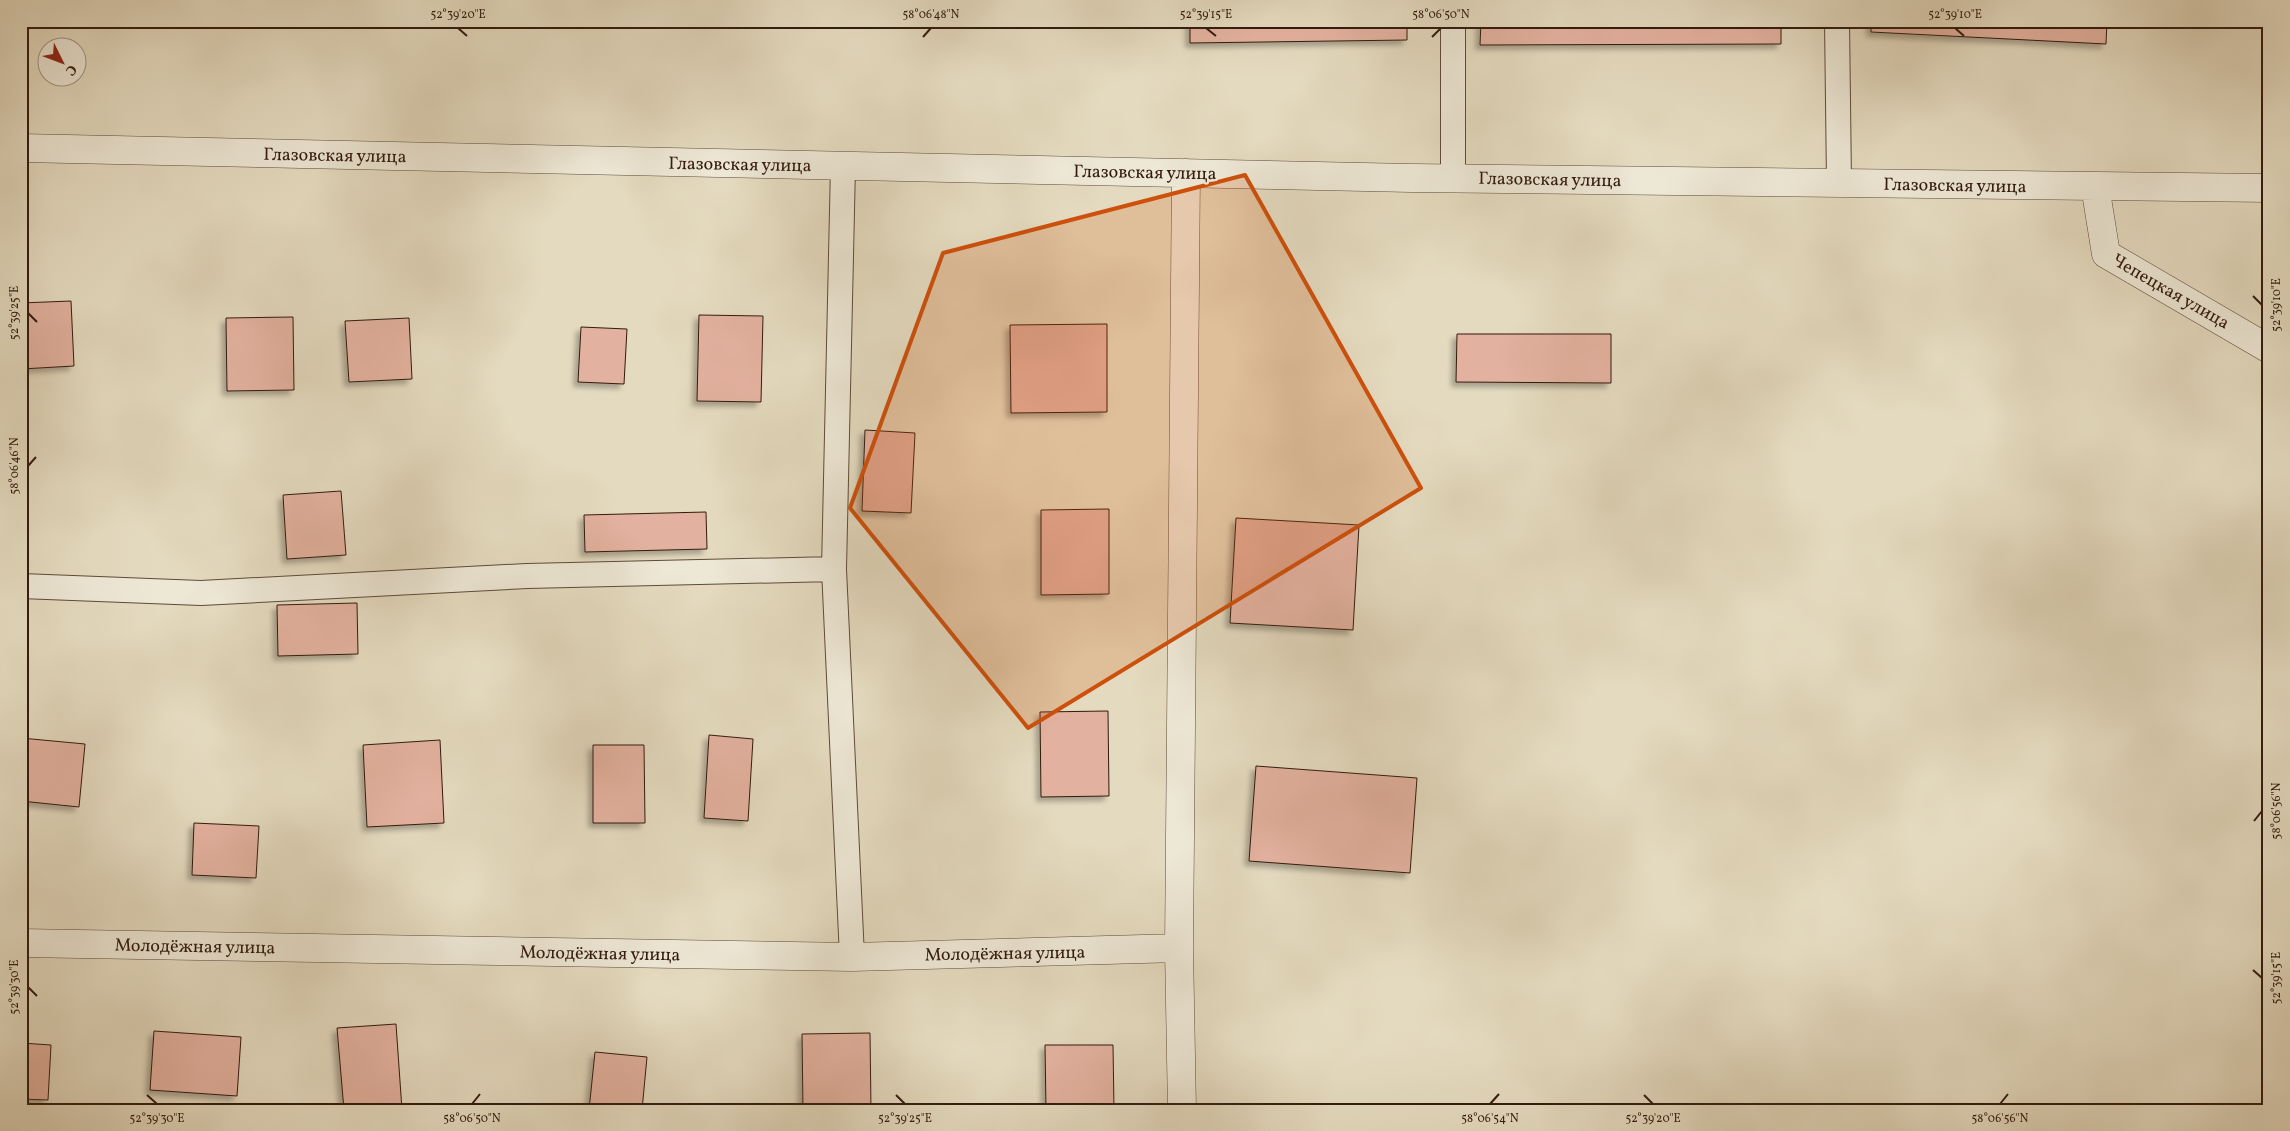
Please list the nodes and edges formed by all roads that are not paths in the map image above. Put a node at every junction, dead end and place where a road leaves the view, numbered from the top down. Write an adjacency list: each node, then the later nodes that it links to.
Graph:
1 (1452, 21): 6 (lane)
2 (1837, 21): 7 (lane)
3 (21, 148): 4 (street, Глазовская улица)
4 (843, 166): 5 (street, Глазовская улица); 11 (lane)
5 (1186, 173): 6 (street, Глазовская улица); 14 (street)
6 (1453, 178): 7 (street, Глазовская улица)
7 (1839, 183): 8 (street, Глазовская улица)
8 (2095, 186): 9 (street, Глазовская улица); 10 (street, Чепецкая улица)
9 (2269, 188)
10 (2269, 348)
11 (834, 568): 12 (lane); 15 (lane)
12 (21, 586)
13 (21, 943): 15 (street, Молодёжная улица)
14 (1179, 948): 15 (street, Молодёжная улица); 16 (street)
15 (852, 956)
16 (1182, 1110)

